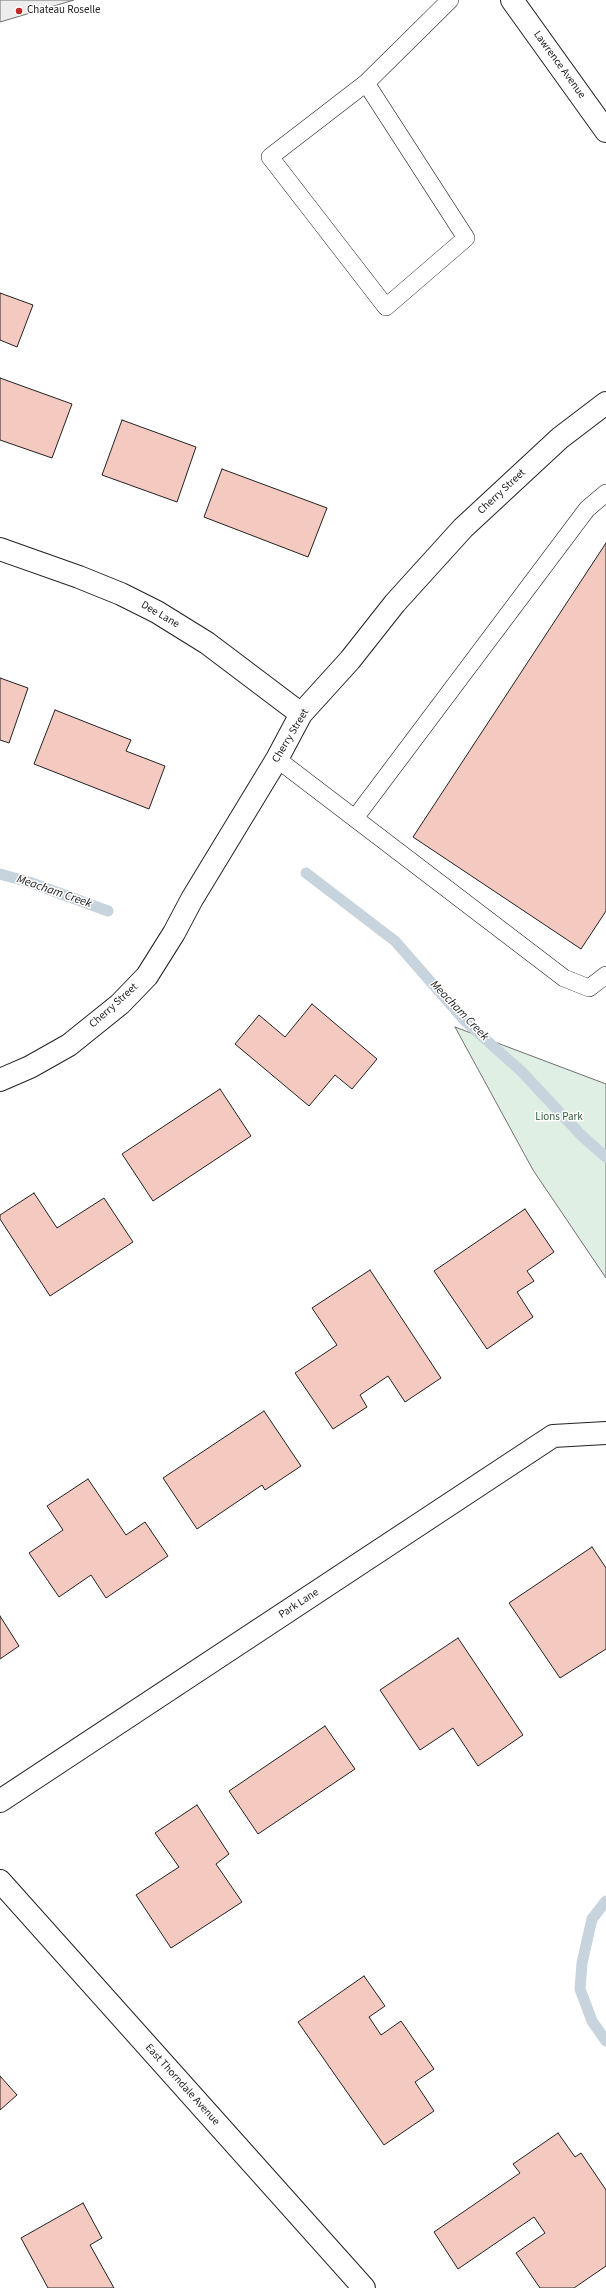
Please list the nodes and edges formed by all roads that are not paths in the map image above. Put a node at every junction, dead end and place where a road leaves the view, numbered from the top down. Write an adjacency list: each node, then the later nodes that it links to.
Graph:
1 (450, 0): 3 (lane)
2 (512, 0): 4 (street, Lawrence Avenue)
3 (366, 83): 3 (lane)
4 (606, 131)
5 (606, 403): 8 (street, Cherry Street)
6 (606, 493): 10 (lane)
7 (0, 549): 8 (street, Dee Lane)
8 (302, 714): 9 (street, Cherry Street)
9 (277, 759): 10 (lane); 12 (street, Cherry Street)
10 (355, 818): 11 (lane)
11 (606, 975)
12 (0, 1080)
13 (606, 1433): 14 (street, Park Lane)
14 (0, 1801)
15 (0, 1881): 16 (street, East Thorndale Avenue)
16 (364, 2288)

